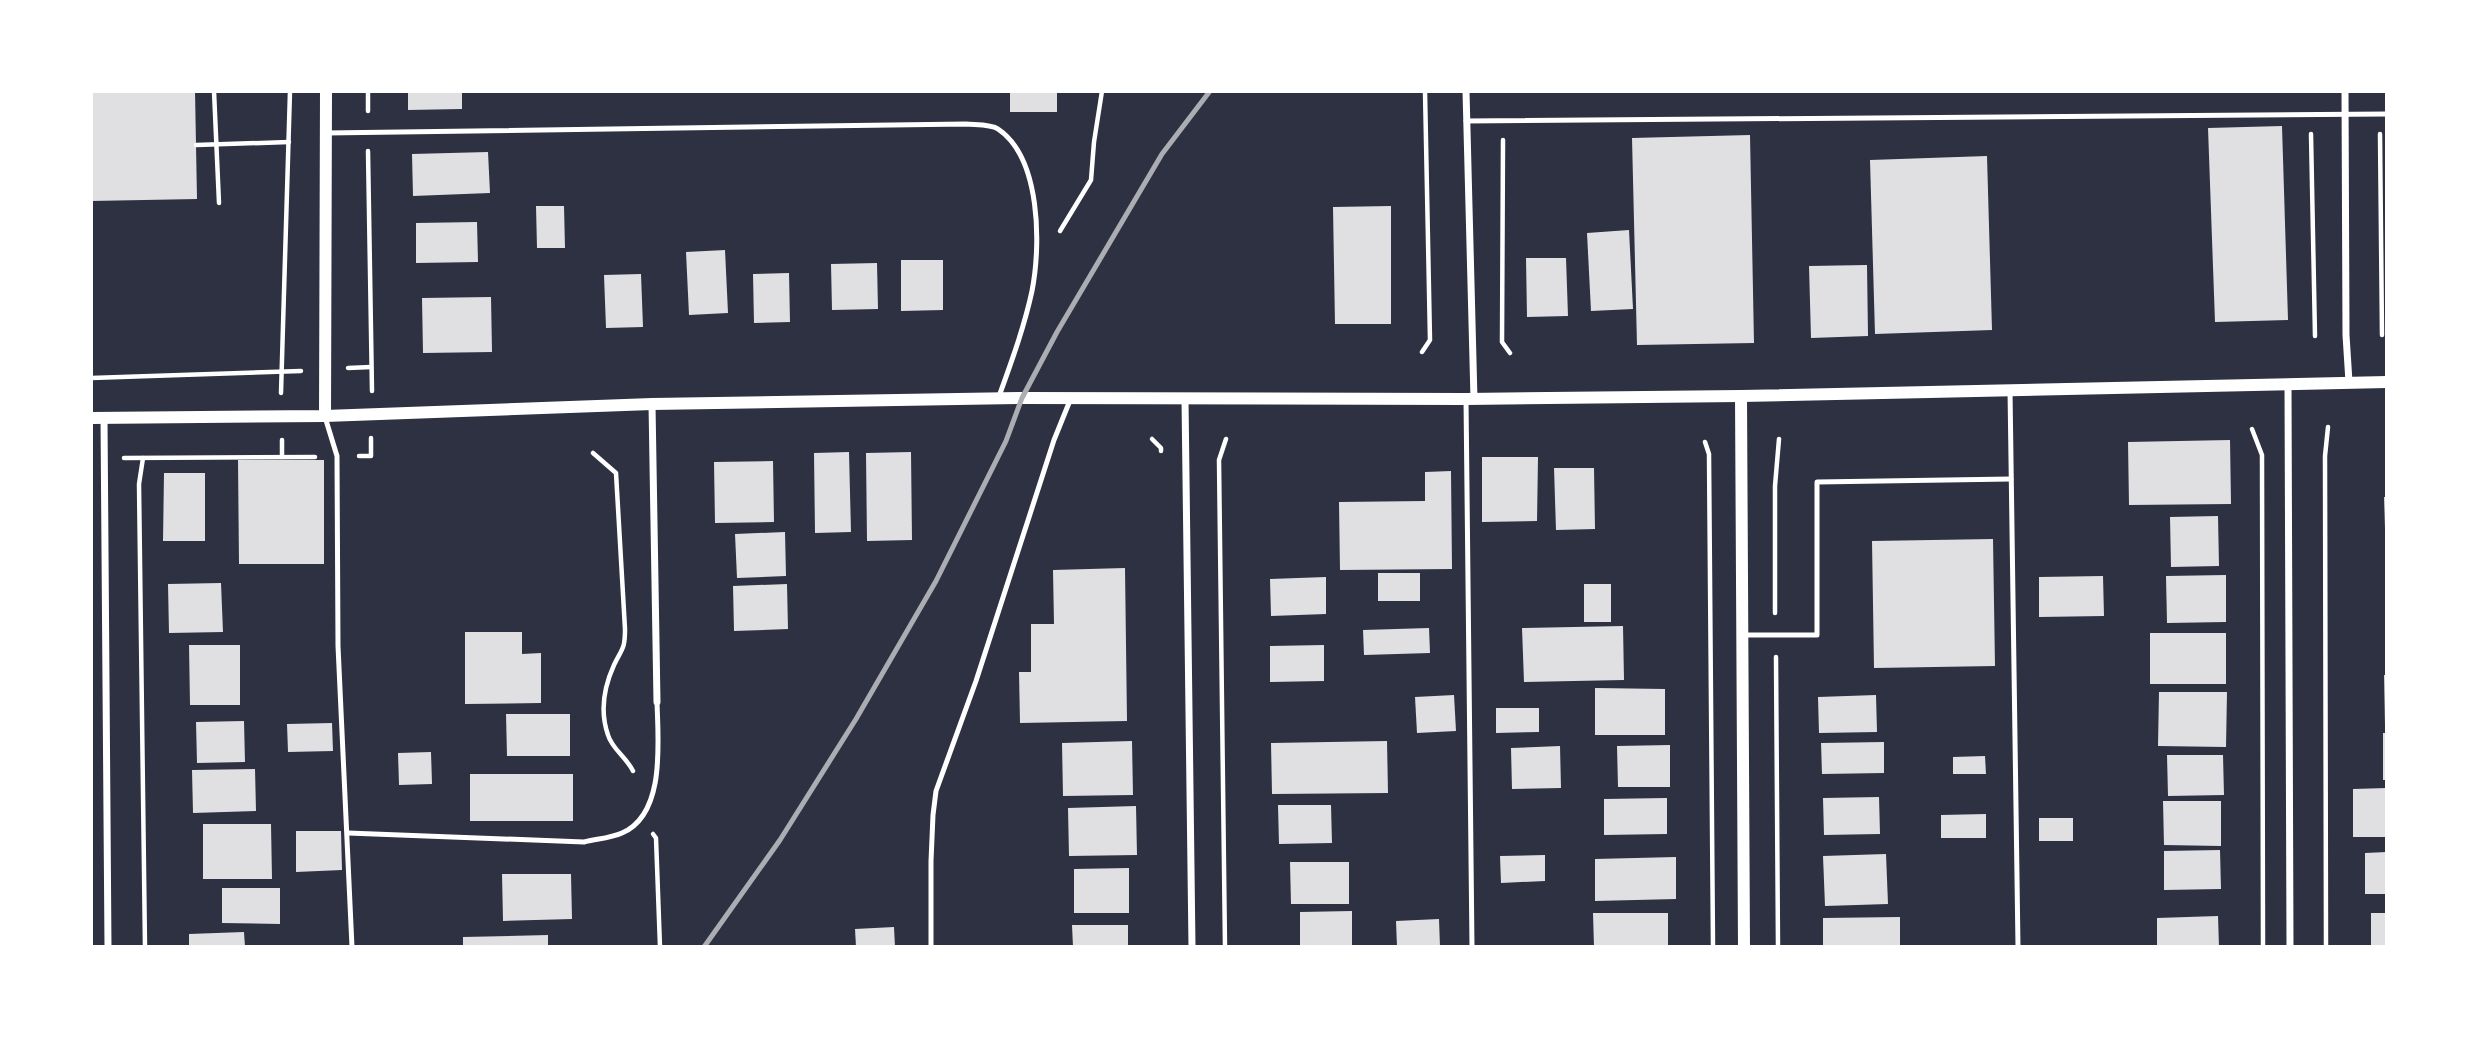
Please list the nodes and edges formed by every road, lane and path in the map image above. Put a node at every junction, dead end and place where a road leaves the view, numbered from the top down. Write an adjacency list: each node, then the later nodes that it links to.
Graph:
1 (214, 91): 17 (path)
2 (290, 91): 16 (path)
3 (326, 91): 15 (street)
4 (368, 91): 14 (path)
5 (1102, 91): 20 (path)
6 (1426, 91): 23 (path)
7 (1465, 91): 13 (street)
8 (2345, 91): 10 (street)
9 (2384, 114): 10 (lane); 21 (path)
10 (2346, 115): 11 (lane); 28 (street)
11 (2311, 116): 12 (lane); 22 (path)
12 (1503, 120): 13 (lane); 24 (path)
13 (1466, 121): 36 (street)
14 (368, 132): 15 (lane); 20 (lane); 25 (path)
15 (326, 133): 25 (street)
16 (289, 142): 17 (path); 26 (path)
17 (216, 144): 18 (path); 19 (path)
18 (196, 145)
19 (219, 203)
20 (1036, 253): 34 (lane)
21 (2382, 335)
22 (2315, 336)
23 (1422, 352)
24 (1510, 353)
25 (325, 369): 26 (path); 39 (street)
26 (280, 372): 27 (path); 38 (path)
27 (91, 378)
28 (2349, 382): 29 (street); 30 (street)
29 (2387, 382)
30 (2288, 384): 31 (street); 72 (street)
31 (2010, 390): 32 (street); 52 (lane)
32 (1741, 396): 36 (street); 54 (street)
33 (1071, 398): 34 (street); 35 (street); 63 (lane)
34 (998, 399): 37 (street)
35 (1185, 399): 36 (street); 64 (street)
36 (1470, 399): 66 (lane)
37 (652, 404): 39 (street); 55 (street)
38 (282, 416): 39 (street); 40 (street); 49 (path)
39 (325, 416): 47 (lane)
40 (97, 418): 51 (street)
41 (2328, 427): 73 (path)
42 (2252, 429): 71 (path)
43 (1226, 439): 65 (path)
44 (1779, 439): 53 (path)
45 (1706, 442): 67 (path)
46 (593, 453): 56 (path)
47 (337, 456): 48 (path); 49 (path); 58 (lane)
48 (371, 456)
49 (282, 457): 50 (path)
50 (143, 458): 51 (path); 60 (path)
51 (103, 459): 59 (street)
52 (2011, 479): 53 (lane); 70 (lane)
53 (1776, 635): 54 (lane); 69 (path)
54 (1741, 636): 68 (street)
55 (657, 702): 57 (lane)
56 (634, 779)
57 (640, 821): 58 (lane); 62 (path)
58 (348, 833): 61 (lane)
59 (108, 947)
60 (145, 947)
61 (352, 947)
62 (660, 947)
63 (931, 947)
64 (1192, 947)
65 (1225, 947)
66 (1472, 947)
67 (1713, 947)
68 (1744, 947)
69 (1778, 947)
70 (2018, 947)
71 (2263, 947)
72 (2290, 947)
73 (2326, 947)

